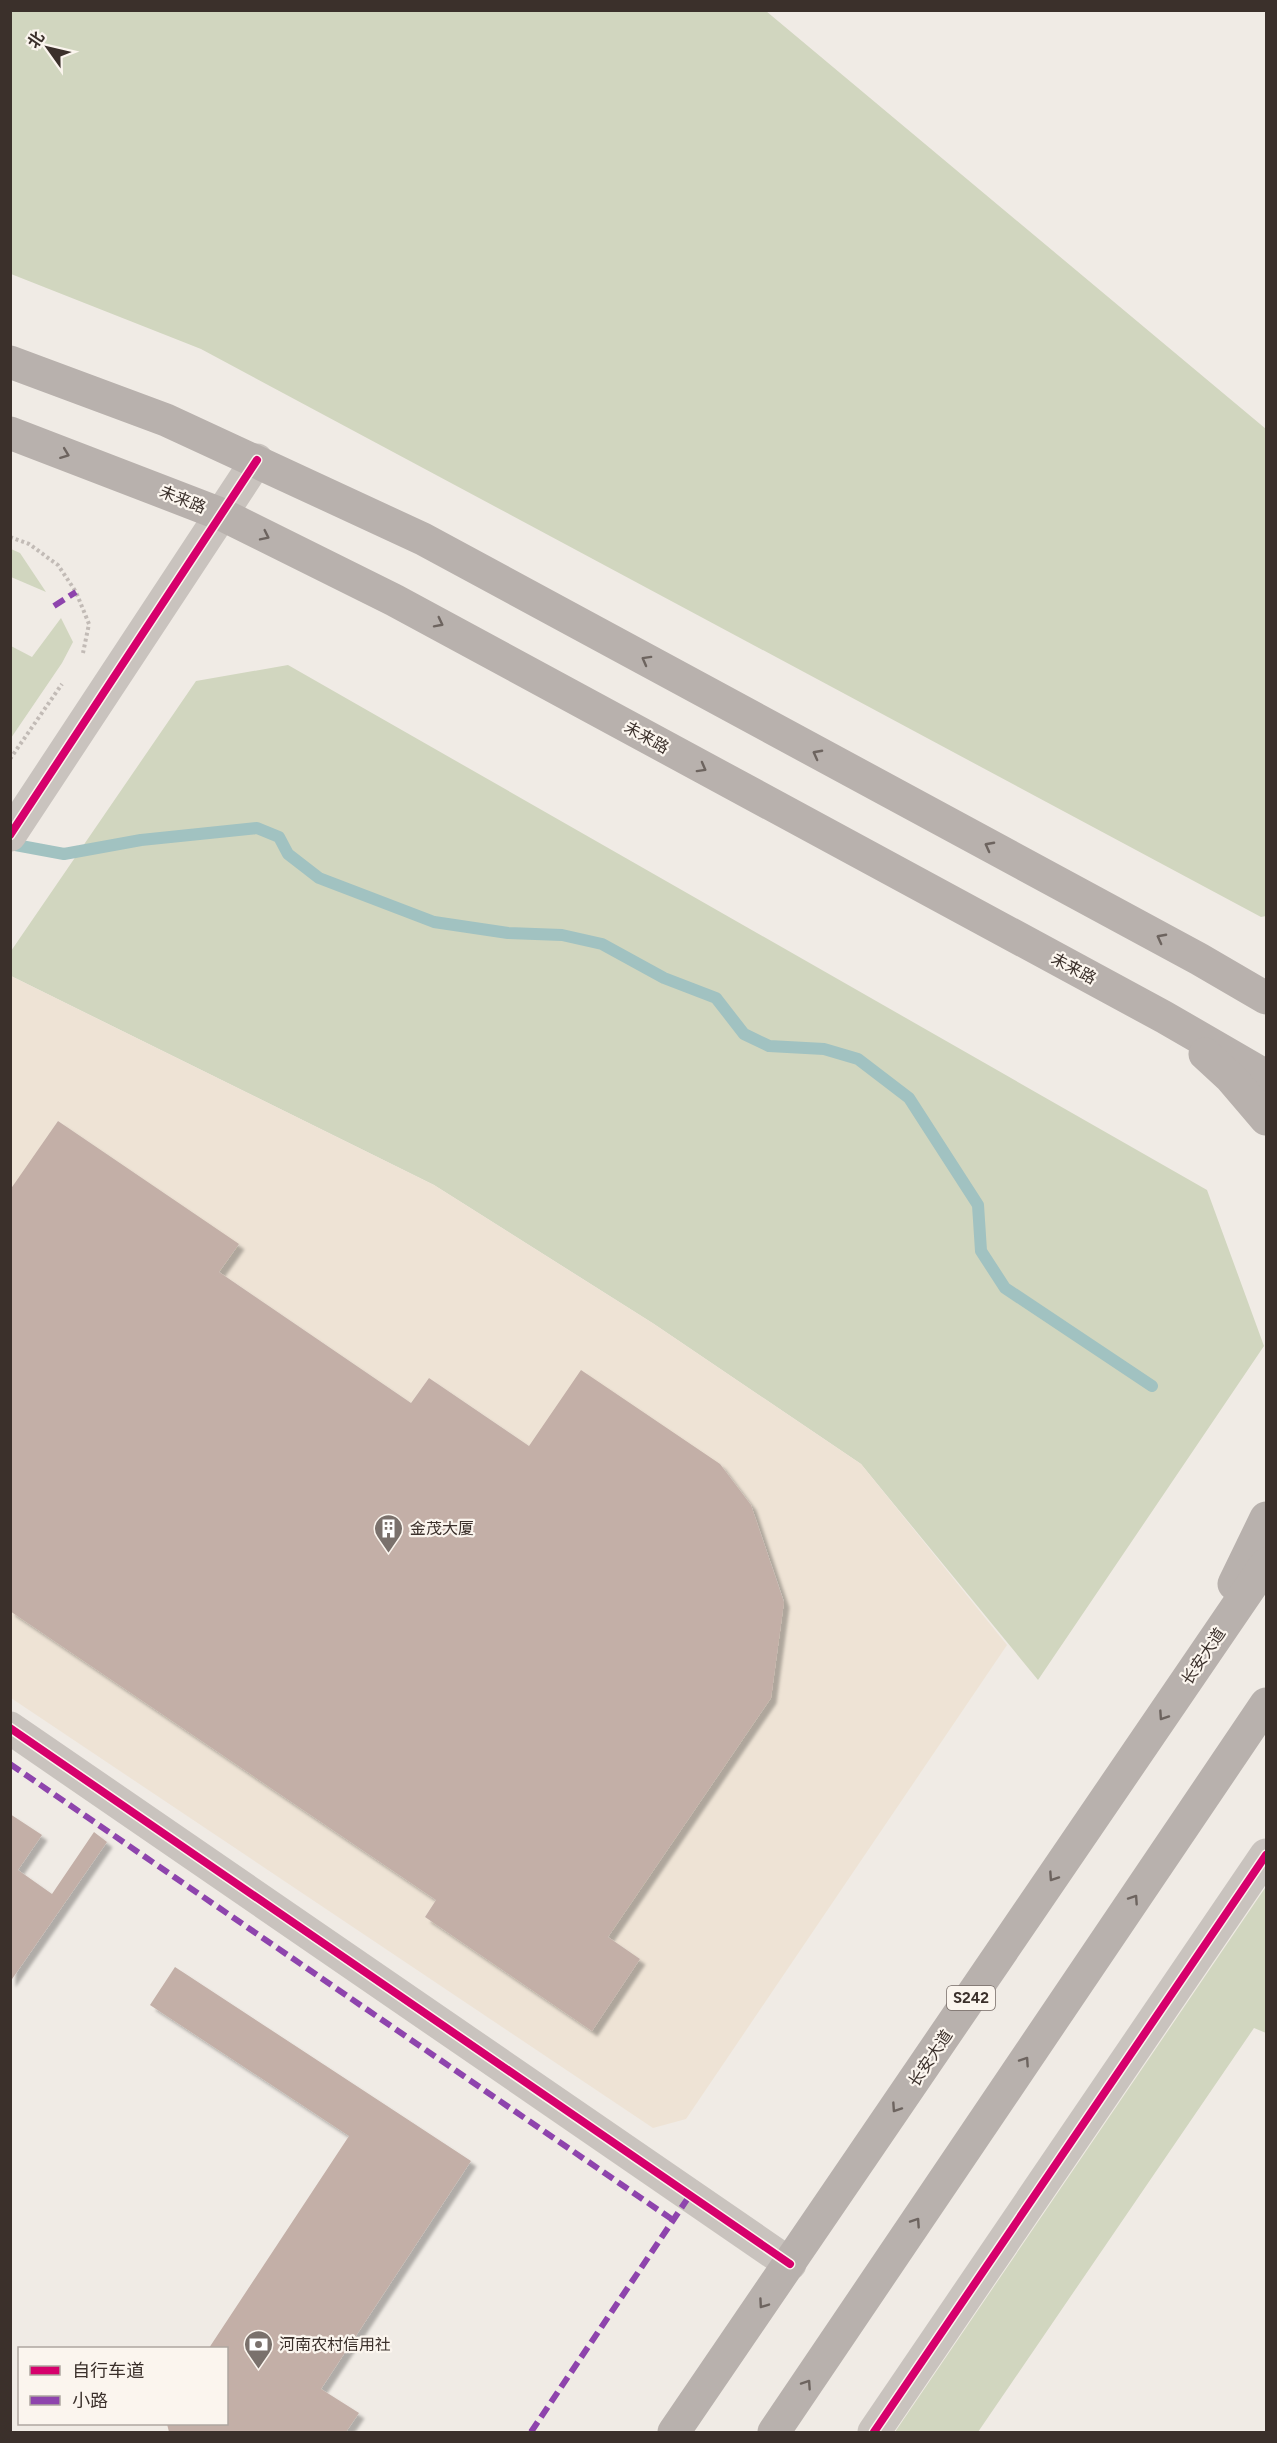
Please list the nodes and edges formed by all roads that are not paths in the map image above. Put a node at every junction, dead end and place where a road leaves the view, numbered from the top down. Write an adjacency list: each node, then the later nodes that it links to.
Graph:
1 (10, 362): 3 (main road)
2 (10, 434): 4 (main road, 未来路, one-way to 4)
3 (257, 460): 4 (street); 6 (main road, one-way to 3)
4 (223, 515): 5 (street); 9 (main road, 未来路, one-way to 9)
5 (19, 822)
6 (1199, 959): 7 (main road); 8 (main road)
7 (1266, 974)
8 (1266, 998)
9 (1164, 1017): 10 (main road, 未来路); 11 (main road)
10 (1266, 1076)
11 (1266, 1119)
12 (1266, 1518): 14 (main road)
13 (1266, 1564): 14 (main road, 长安大道 / S242)
14 (1185, 1683): 18 (main road, 长安大道 / S242, one-way to 18)
15 (1262, 1712): 20 (main road, one-way to 15)
16 (10, 1728): 18 (street)
17 (1266, 1856): 21 (street)
18 (790, 2264): 19 (main road, 长安大道 / S242, one-way to 19)
19 (674, 2433)
20 (774, 2433)
21 (874, 2433)

